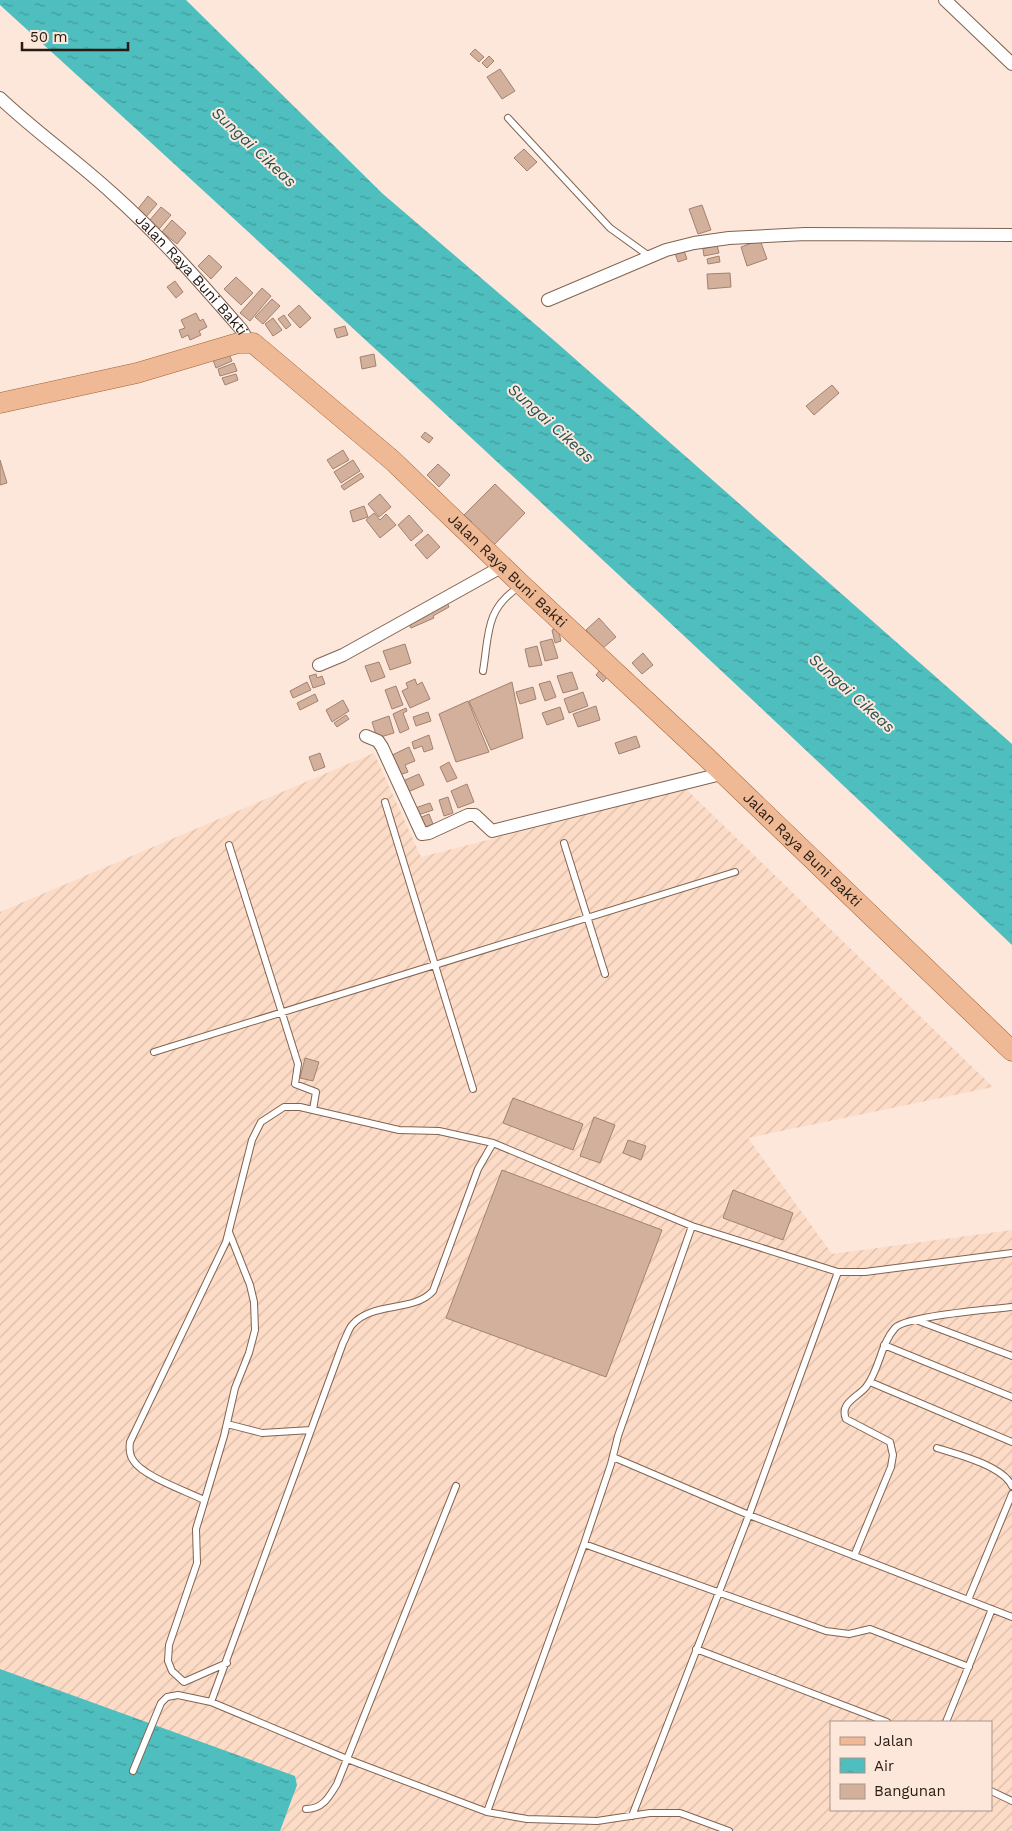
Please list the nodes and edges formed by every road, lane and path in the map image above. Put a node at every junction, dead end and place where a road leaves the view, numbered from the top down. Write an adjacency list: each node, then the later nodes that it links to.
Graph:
1 (945, 0): 2 (street)
2 (1012, 64)
3 (0, 98): 8 (street, Jalan Raya Buni Bakti)
4 (508, 118): 6 (lane)
5 (1012, 236): 6 (street)
6 (650, 257): 7 (street)
7 (548, 300)
8 (248, 341): 9 (main road); 10 (main road, Jalan Raya Buni Bakti)
9 (0, 403)
10 (503, 566): 11 (main road, Jalan Raya Buni Bakti); 12 (street)
11 (522, 585): 13 (lane); 15 (main road, Jalan Raya Buni Bakti)
12 (319, 665)
13 (483, 671)
14 (366, 736): 15 (street)
15 (721, 774): 24 (main road, Jalan Raya Buni Bakti)
16 (385, 802): 21 (lane)
17 (564, 842): 20 (lane)
18 (229, 845): 23 (lane)
19 (735, 872): 20 (lane)
20 (587, 918): 21 (lane); 22 (lane)
21 (434, 965): 23 (lane); 26 (lane)
22 (605, 974)
23 (282, 1012): 25 (lane); 27 (lane)
24 (1012, 1051)
25 (154, 1052)
26 (472, 1089)
27 (313, 1110): 28 (lane); 30 (lane)
28 (493, 1143): 29 (lane); 40 (lane)
29 (692, 1226): 32 (lane); 43 (lane)
30 (229, 1232): 39 (lane); 47 (lane)
31 (1012, 1253): 32 (lane)
32 (838, 1272): 48 (lane)
33 (1012, 1306): 34 (lane)
34 (914, 1320): 35 (lane); 36 (lane)
35 (884, 1344): 37 (lane); 38 (lane)
36 (1012, 1356)
37 (870, 1382): 41 (lane); 50 (lane)
38 (1012, 1397)
39 (227, 1424): 40 (lane); 47 (lane)
40 (311, 1430): 56 (lane)
41 (1012, 1442)
42 (937, 1448): 45 (lane)
43 (613, 1457): 48 (lane); 49 (lane)
44 (456, 1486): 61 (lane)
45 (1012, 1486)
46 (1012, 1494): 52 (lane)
47 (204, 1500): 56 (lane)
48 (748, 1515): 50 (lane); 51 (lane)
49 (584, 1544): 51 (lane); 66 (lane)
50 (854, 1556): 52 (lane)
51 (718, 1593): 55 (lane); 57 (lane)
52 (968, 1600): 53 (lane)
53 (992, 1610): 54 (lane); 57 (lane)
54 (1012, 1617)
55 (696, 1649): 59 (lane); 67 (lane)
56 (227, 1663): 58 (lane)
57 (969, 1666): 60 (lane)
58 (212, 1702): 61 (lane); 62 (lane)
59 (885, 1721)
60 (946, 1721)
61 (347, 1759): 65 (lane); 66 (lane)
62 (132, 1771)
63 (992, 1791): 64 (lane)
64 (1012, 1801)
65 (306, 1808)
66 (487, 1812): 67 (lane)
67 (632, 1816): 68 (lane)
68 (729, 1831)

